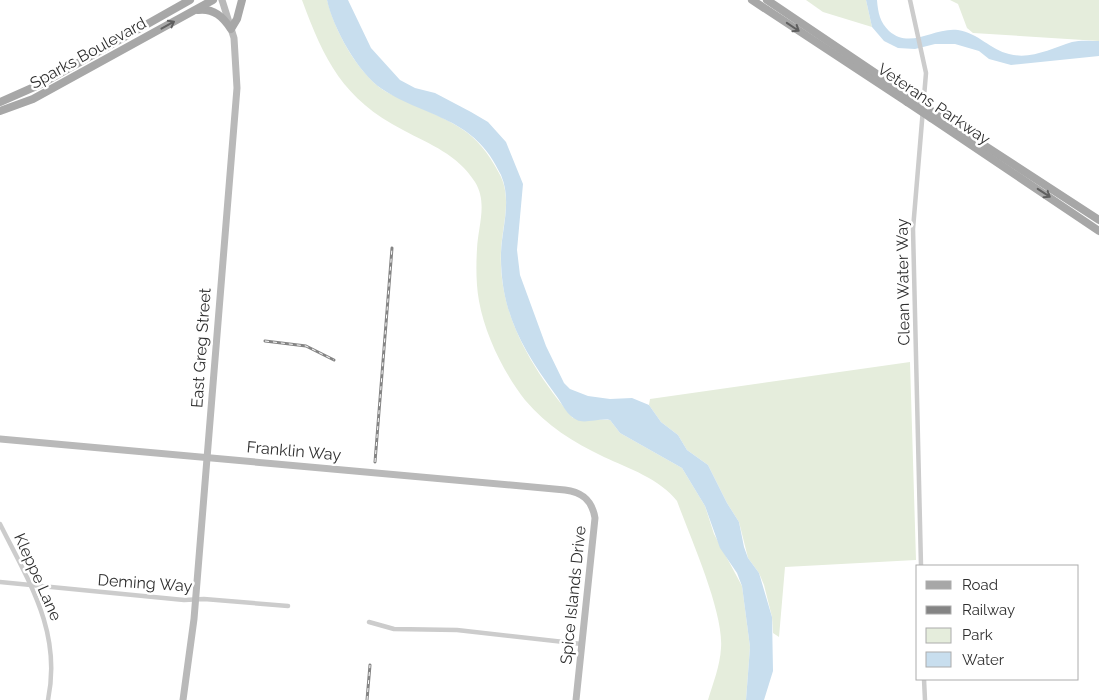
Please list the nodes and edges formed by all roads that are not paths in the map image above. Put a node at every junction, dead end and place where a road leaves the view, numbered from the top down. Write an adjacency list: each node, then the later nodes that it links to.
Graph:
1 (190, 0): 11 (main road, Sparks Boulevard)
2 (213, 0): 8 (main road, Sparks Boulevard)
3 (222, 0): 9 (street, East Greg Street)
4 (242, 0): 9 (main road)
5 (752, 0): 10 (main road, Veterans Parkway, one-way to 10)
6 (767, 0): 10 (main road, Veterans Parkway)
7 (910, 0): 20 (street, Clean Water Way)
8 (194, 10): 9 (main road); 12 (main road, Sparks Boulevard, one-way to 8)
9 (231, 29): 17 (street, East Greg Street)
10 (907, 98): 13 (main road, Veterans Parkway, bridge)
11 (0, 102)
12 (0, 111)
13 (932, 115): 14 (main road, Veterans Parkway); 15 (main road, Veterans Parkway, one-way to 15)
14 (1099, 220)
15 (1099, 231)
16 (0, 439): 17 (street, Franklin Way)
17 (206, 458): 18 (street, Franklin Way); 23 (street, East Greg Street)
18 (585, 497): 26 (street, Spice Islands Drive)
19 (0, 524): 22 (street, Kleppe Lane)
20 (921, 565)
21 (0, 582): 22 (street, Deming Way)
22 (31, 586): 23 (street, Deming Way); 28 (street, Kleppe Lane)
23 (195, 600): 24 (street, Deming Way); 29 (street, East Greg Street)
24 (288, 606)
25 (369, 622): 26 (street)
26 (582, 644): 30 (street, Spice Islands Drive)
27 (924, 680): 31 (street)
28 (48, 700)
29 (183, 700)
30 (576, 700)
31 (925, 700)

